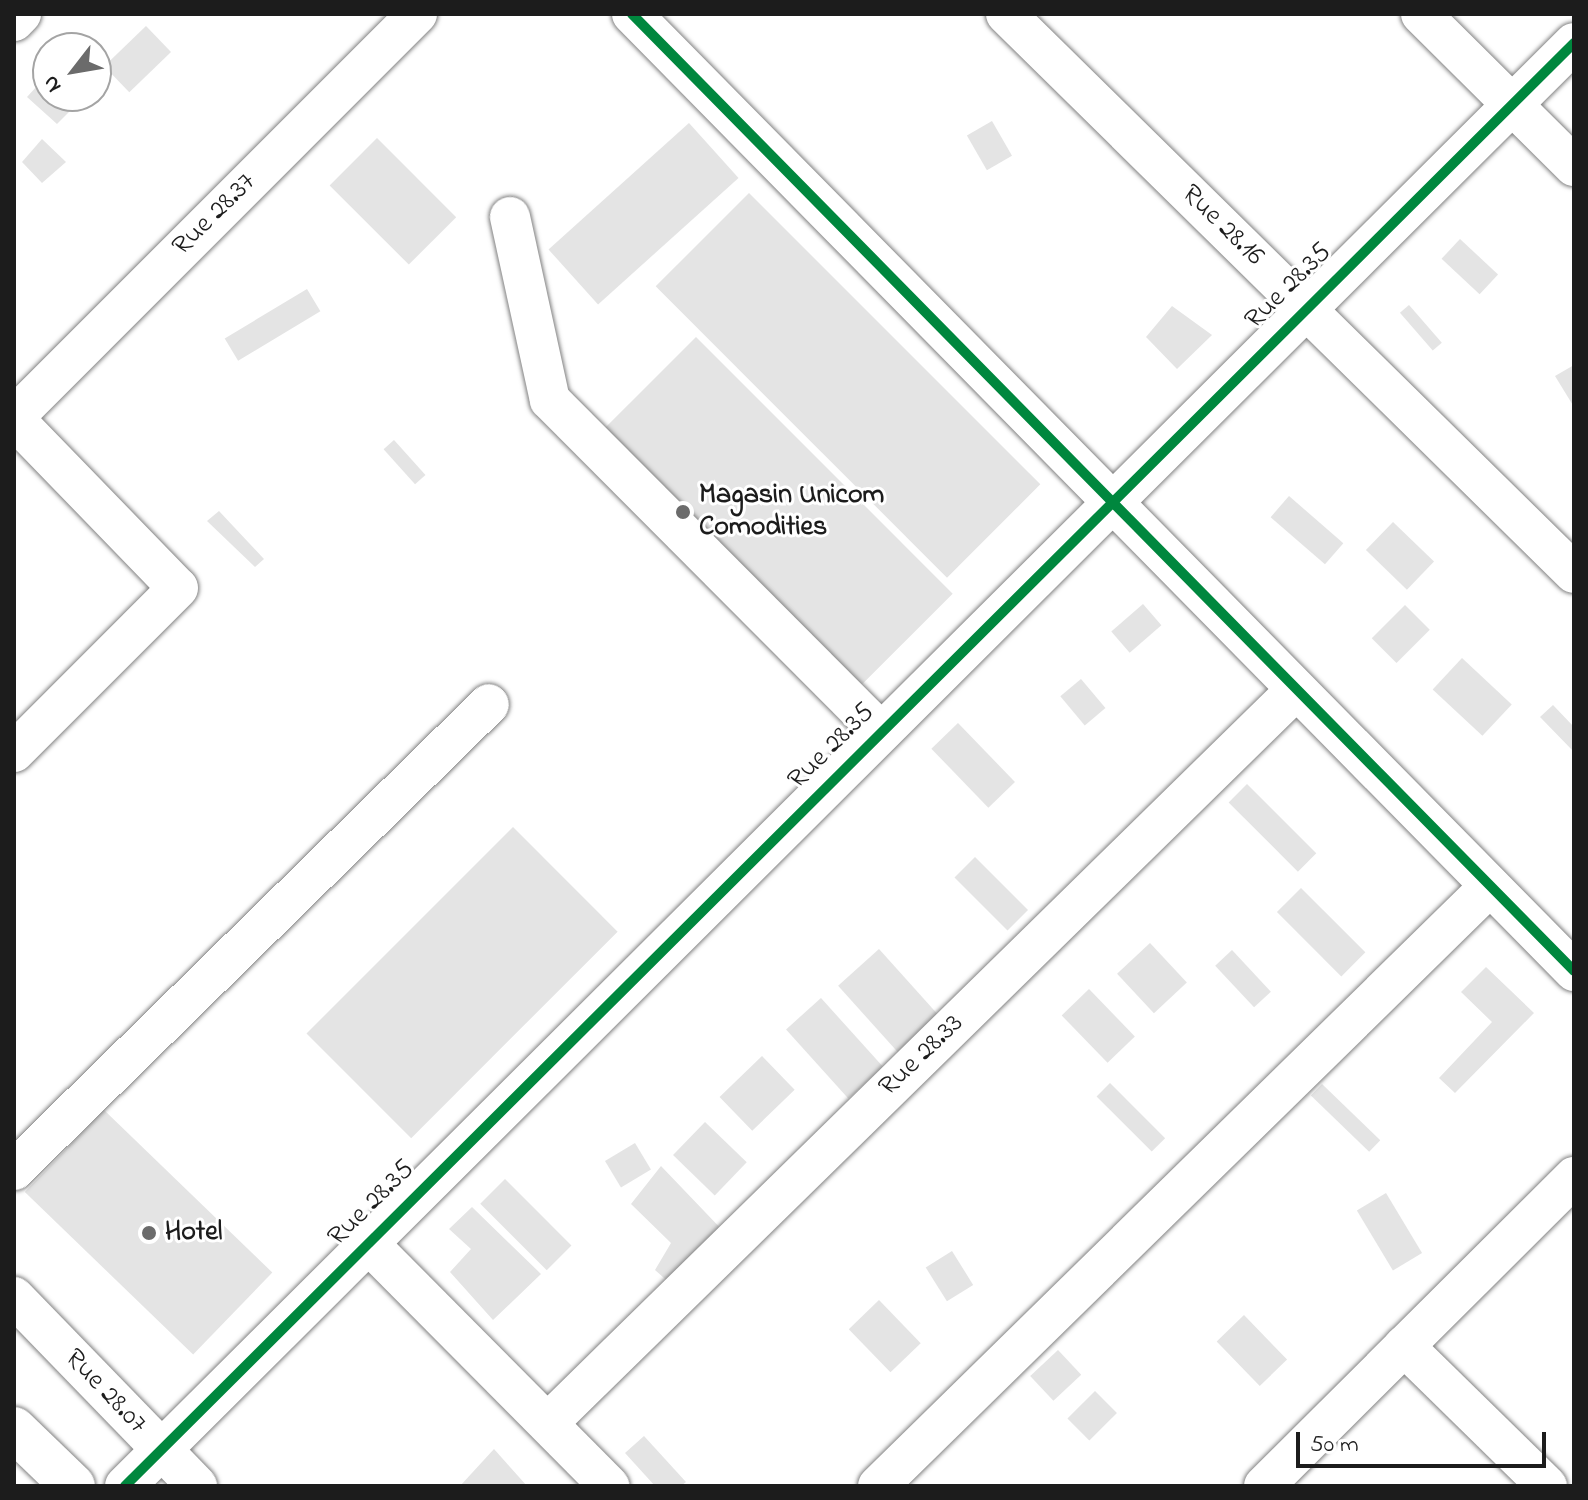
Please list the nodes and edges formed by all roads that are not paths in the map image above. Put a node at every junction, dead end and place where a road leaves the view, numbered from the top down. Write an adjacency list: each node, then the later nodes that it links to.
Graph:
1 (21, 14): 6 (street)
2 (417, 14): 12 (street, Rue 28.37)
3 (632, 14): 13 (street)
4 (1006, 14): 11 (street, Rue 28.16)
5 (1421, 14): 8 (street)
6 (14, 21)
7 (1574, 43): 8 (street, Rue 28.35)
8 (1511, 104): 9 (street); 11 (street, Rue 28.35)
9 (1574, 166)
10 (510, 217): 17 (street)
11 (1304, 305): 13 (street, Rue 28.35); 14 (street, Rue 28.16)
12 (14, 418): 18 (street)
13 (1108, 501): 15 (street); 17 (street, Rue 28.35)
14 (1574, 573)
15 (1295, 691): 19 (street); 26 (street, Rue 28.33)
16 (489, 704): 21 (street)
17 (881, 732): 23 (street, Rue 28.35)
18 (14, 752)
19 (1490, 886): 20 (street); 33 (street)
20 (1574, 971)
21 (14, 1170)
22 (1574, 1177): 25 (street)
23 (367, 1242): 26 (street); 28 (street, Rue 28.35)
24 (14, 1297): 28 (street, Rue 28.07)
25 (1404, 1346): 34 (street); 35 (street)
26 (550, 1421): 32 (street)
27 (14, 1429): 29 (highway)
28 (161, 1449): 30 (street, Rue 28.35); 31 (street, Rue 28.07)
29 (73, 1486)
30 (125, 1486)
31 (197, 1486)
32 (609, 1486)
33 (878, 1486)
34 (1264, 1486)
35 (1547, 1486)

